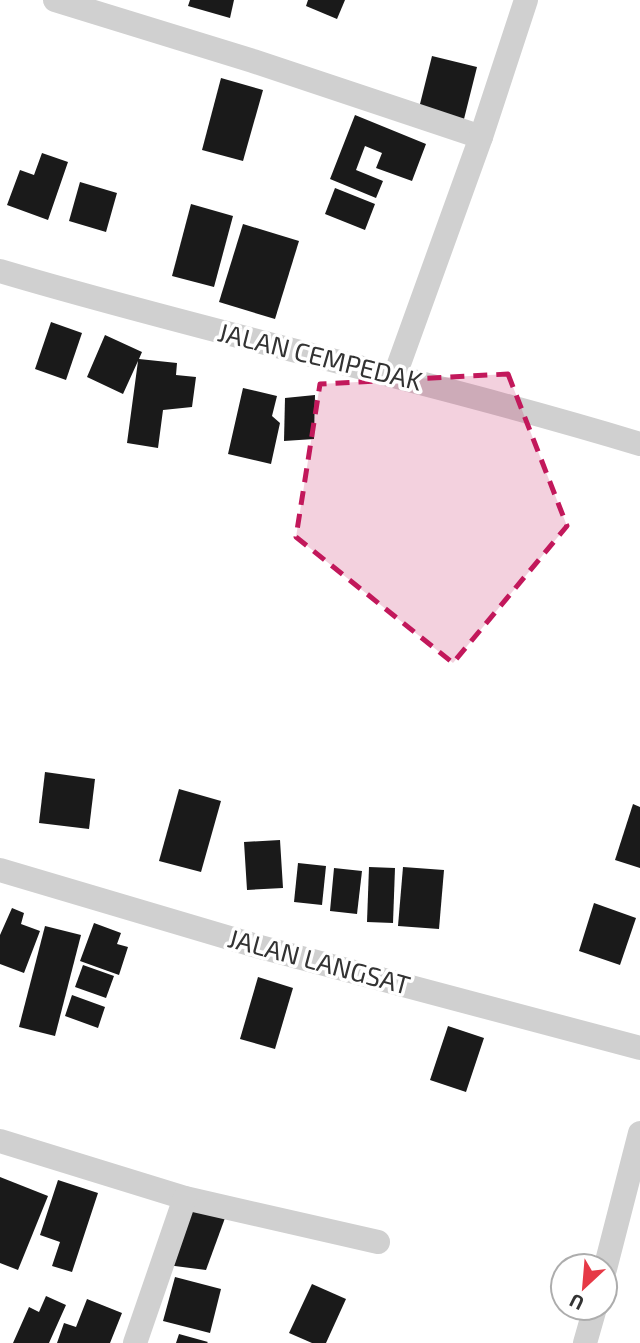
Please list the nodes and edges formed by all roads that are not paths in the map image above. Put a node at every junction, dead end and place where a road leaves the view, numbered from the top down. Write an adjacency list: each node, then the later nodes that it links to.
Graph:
1 (55, 0): 3 (street)
2 (526, 0): 3 (street)
3 (481, 137): 5 (street)
4 (0, 271): 5 (street, JALAN CEMPEDAK)
5 (395, 375): 6 (street, JALAN CEMPEDAK)
6 (640, 444)
7 (0, 870): 8 (street, JALAN LANGSAT)
8 (640, 1048)
9 (640, 1133): 13 (street)
10 (0, 1141): 11 (street)
11 (185, 1198): 12 (street); 15 (street)
12 (378, 1242)
13 (609, 1252)
14 (591, 1322): 16 (street)
15 (135, 1343)
16 (584, 1343)

